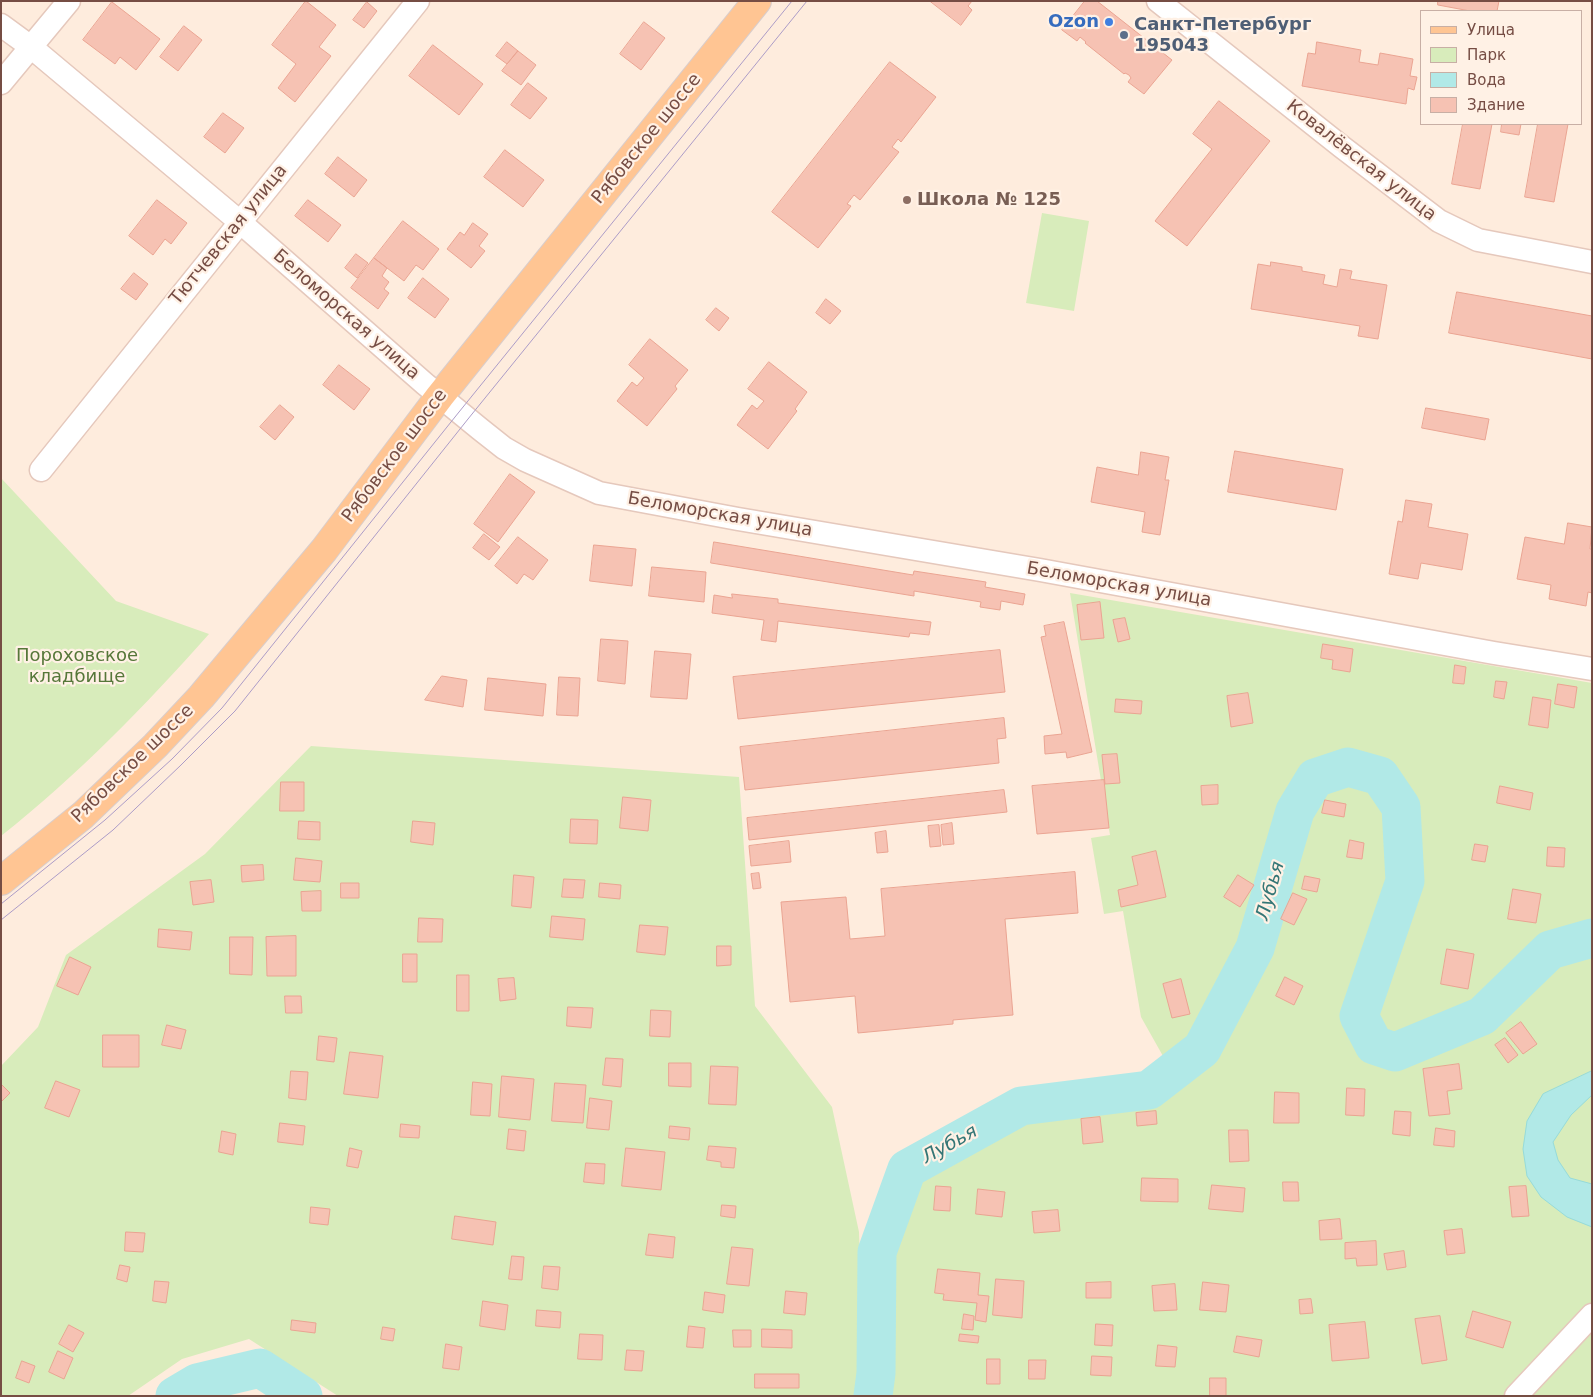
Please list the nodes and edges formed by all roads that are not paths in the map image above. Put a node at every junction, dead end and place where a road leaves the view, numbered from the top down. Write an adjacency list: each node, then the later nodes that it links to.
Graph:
1 (69, 1): 6 (street)
2 (418, 1): 8 (street, Тютчевская улица)
3 (757, 1): 10 (main road, Рябовское шоссе)
4 (1158, 1): 9 (street, Ковалёвская улица)
5 (1, 25): 6 (street, Беломорская улица)
6 (31, 47): 7 (street); 8 (street, Беломорская улица)
7 (1, 83)
8 (240, 222): 10 (street, Беломорская улица); 11 (street, Тютчевская улица)
9 (1592, 262)
10 (440, 396): 12 (street, Беломорская улица); 13 (main road, Рябовское шоссе)
11 (41, 470)
12 (1592, 669)
13 (1, 881)
14 (1592, 1315): 15 (street)
15 (1516, 1396)

